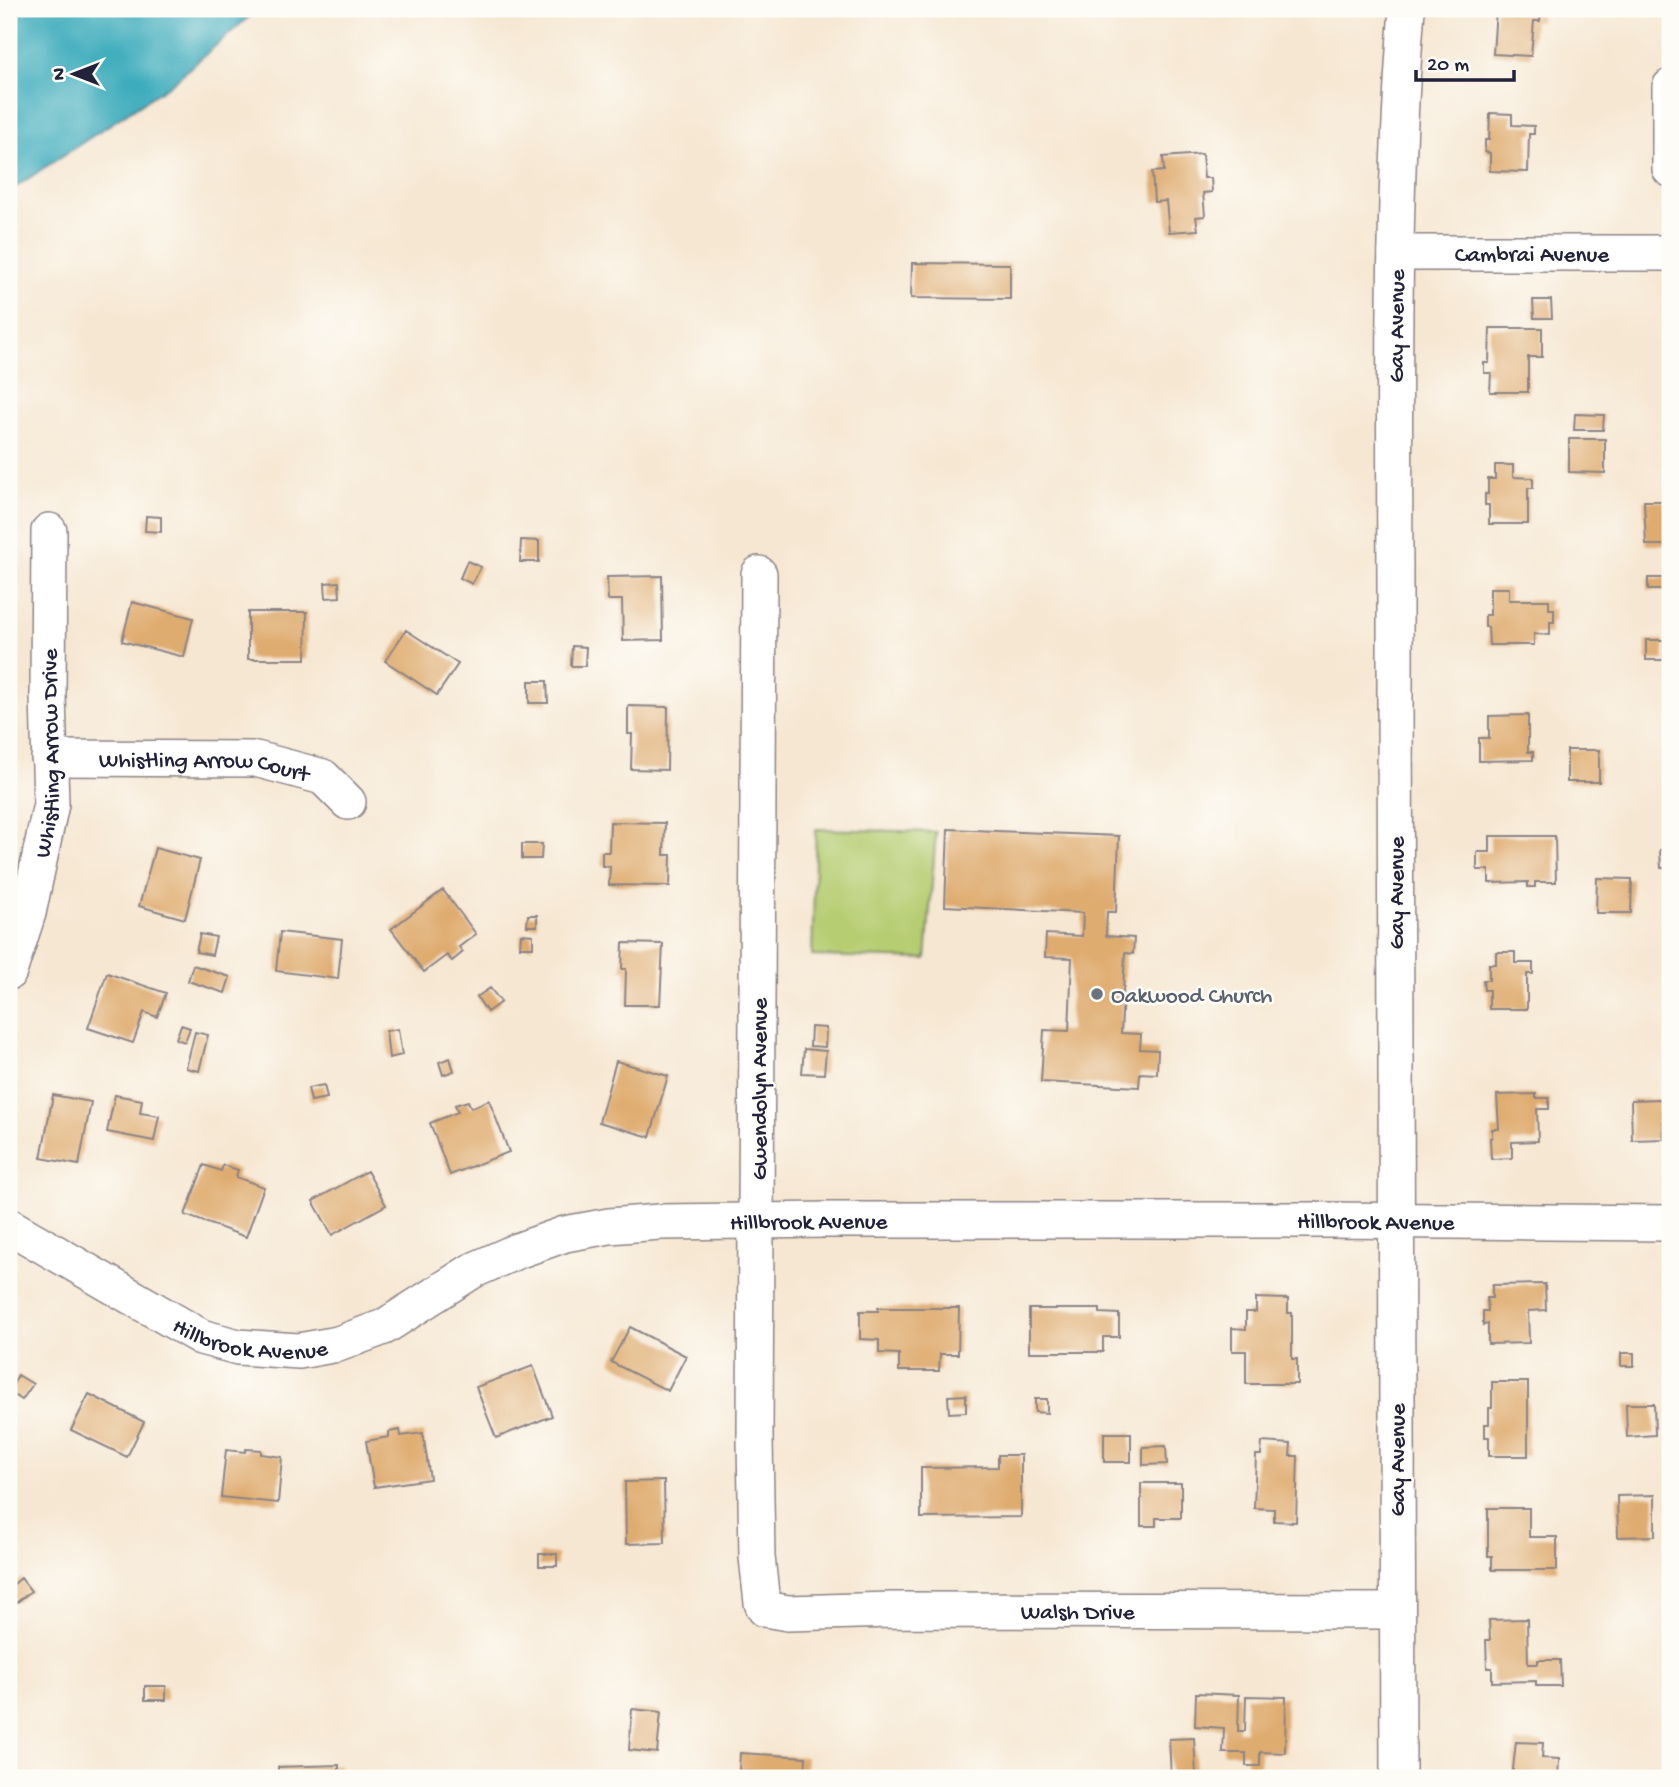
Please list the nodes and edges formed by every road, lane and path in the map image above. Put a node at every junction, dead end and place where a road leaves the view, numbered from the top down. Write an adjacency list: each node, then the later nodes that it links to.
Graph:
1 (1407, 9): 4 (street, Gay Avenue)
2 (1670, 87): 3 (street)
3 (1670, 169)
4 (1396, 253): 5 (street, Cambrai Avenue); 12 (street, Gay Avenue)
5 (1670, 253)
6 (49, 531): 8 (street, Whistling Arrow Drive)
7 (759, 574): 11 (street, Gwendolyn Avenue)
8 (49, 758): 9 (street, Whistling Arrow Court); 10 (street, Whistling Arrow Drive)
9 (348, 802)
10 (9, 972)
11 (757, 1222): 12 (street, Hillbrook Avenue); 14 (street, Hillbrook Avenue); 15 (street, Gwendolyn Avenue)
12 (1395, 1222): 13 (street, Hillbrook Avenue); 16 (street, Gay Avenue)
13 (1670, 1223)
14 (9, 1226)
15 (762, 1603): 16 (street, Walsh Drive)
16 (1397, 1611): 17 (street, Gay Avenue)
17 (1398, 1778)

